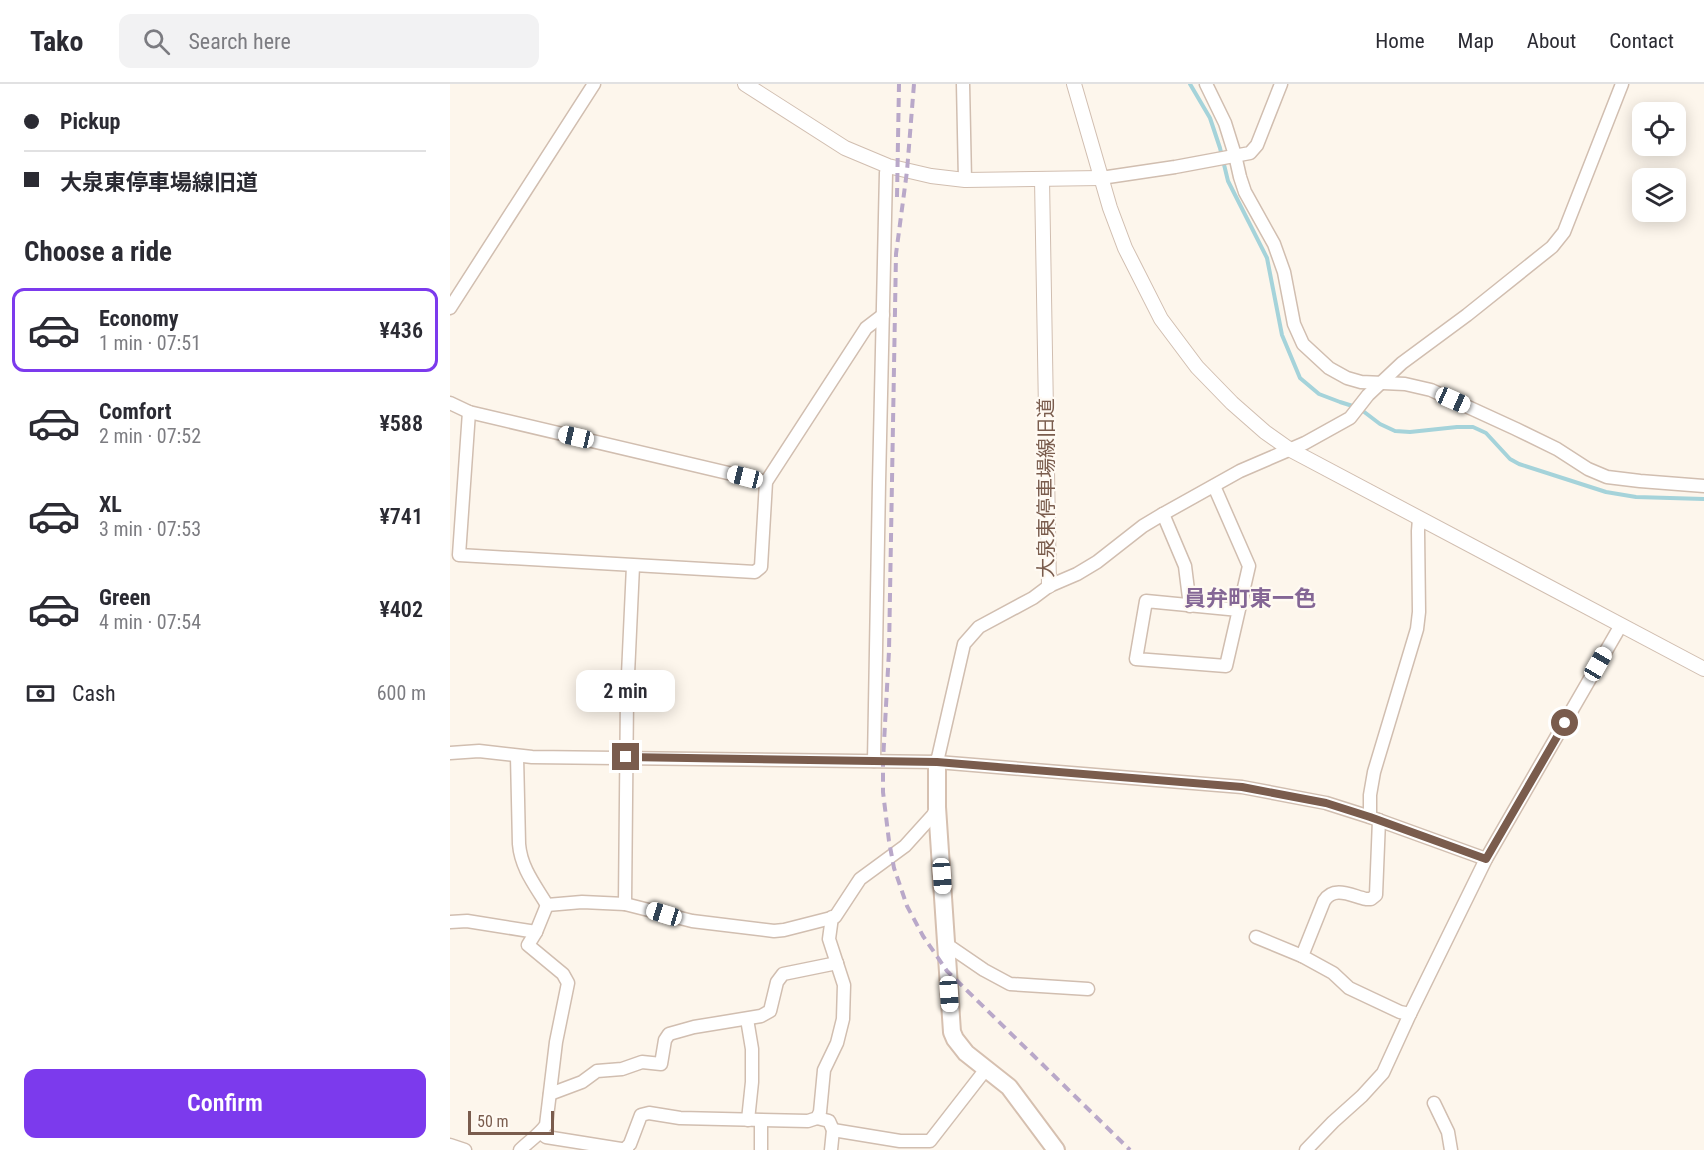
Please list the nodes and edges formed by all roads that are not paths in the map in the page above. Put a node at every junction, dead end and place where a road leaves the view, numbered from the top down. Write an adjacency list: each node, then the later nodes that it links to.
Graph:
1 (594, 84): 13 (street)
2 (745, 84): 9 (street)
3 (963, 84): 12 (street)
4 (1074, 84): 10 (street)
5 (1206, 84): 8 (street)
6 (1281, 84): 8 (street)
7 (1622, 84): 15 (street)
8 (1233, 155): 10 (street); 15 (street)
9 (888, 166): 12 (street); 14 (street)
10 (1101, 178): 11 (street); 18 (street)
11 (1042, 179): 12 (street); 25 (street, 大泉東停車場線旧道)
12 (965, 180)
13 (450, 308)
14 (882, 315): 19 (street); 33 (street)
15 (1379, 384): 18 (street); 21 (street)
16 (450, 403): 17 (street)
17 (468, 412): 19 (street); 24 (street)
18 (1289, 449): 20 (street); 23 (street)
19 (766, 482): 24 (street)
20 (1214, 486): 22 (street); 27 (street)
21 (1704, 486)
22 (1163, 514): 25 (street); 26 (street)
23 (1419, 519): 28 (street); 36 (street)
24 (633, 566): 32 (street)
25 (1050, 585): 34 (street, 大泉東停車場線旧道)
26 (1190, 606): 27 (street); 27 (street)
27 (1239, 610)
28 (1621, 625): 29 (street); 37 (street)
29 (1704, 669)
30 (450, 753): 31 (street)
31 (517, 756): 32 (street); 39 (street)
32 (626, 757): 33 (street); 38 (street)
33 (874, 761): 34 (street)
34 (937, 762): 35 (main road); 36 (street)
35 (937, 807): 40 (street); 44 (main road)
36 (1374, 818): 37 (street); 45 (street)
37 (1486, 859): 48 (street)
38 (625, 904): 39 (street); 40 (street)
39 (548, 905): 42 (street)
40 (832, 917): 46 (street)
41 (450, 922): 42 (street)
42 (536, 932): 51 (street)
43 (1257, 937): 45 (street)
44 (946, 944): 47 (street); 50 (main road)
45 (1302, 956): 48 (street)
46 (837, 963): 49 (street); 53 (street)
47 (1088, 989)
48 (1410, 1014): 65 (street)
49 (747, 1019): 51 (street); 54 (street)
50 (986, 1069): 56 (street); 64 (main road)
51 (550, 1094): 57 (street)
52 (1434, 1103): 66 (street)
53 (817, 1118): 55 (street); 56 (street)
54 (748, 1120): 55 (street); 59 (street)
55 (761, 1120): 62 (street)
56 (833, 1130): 63 (street)
57 (541, 1133): 59 (street); 61 (street)
58 (450, 1145): 60 (street)
59 (626, 1149)
60 (465, 1150)
61 (520, 1150)
62 (761, 1150)
63 (831, 1150)
64 (1056, 1150)
65 (1306, 1150)
66 (1451, 1150)

